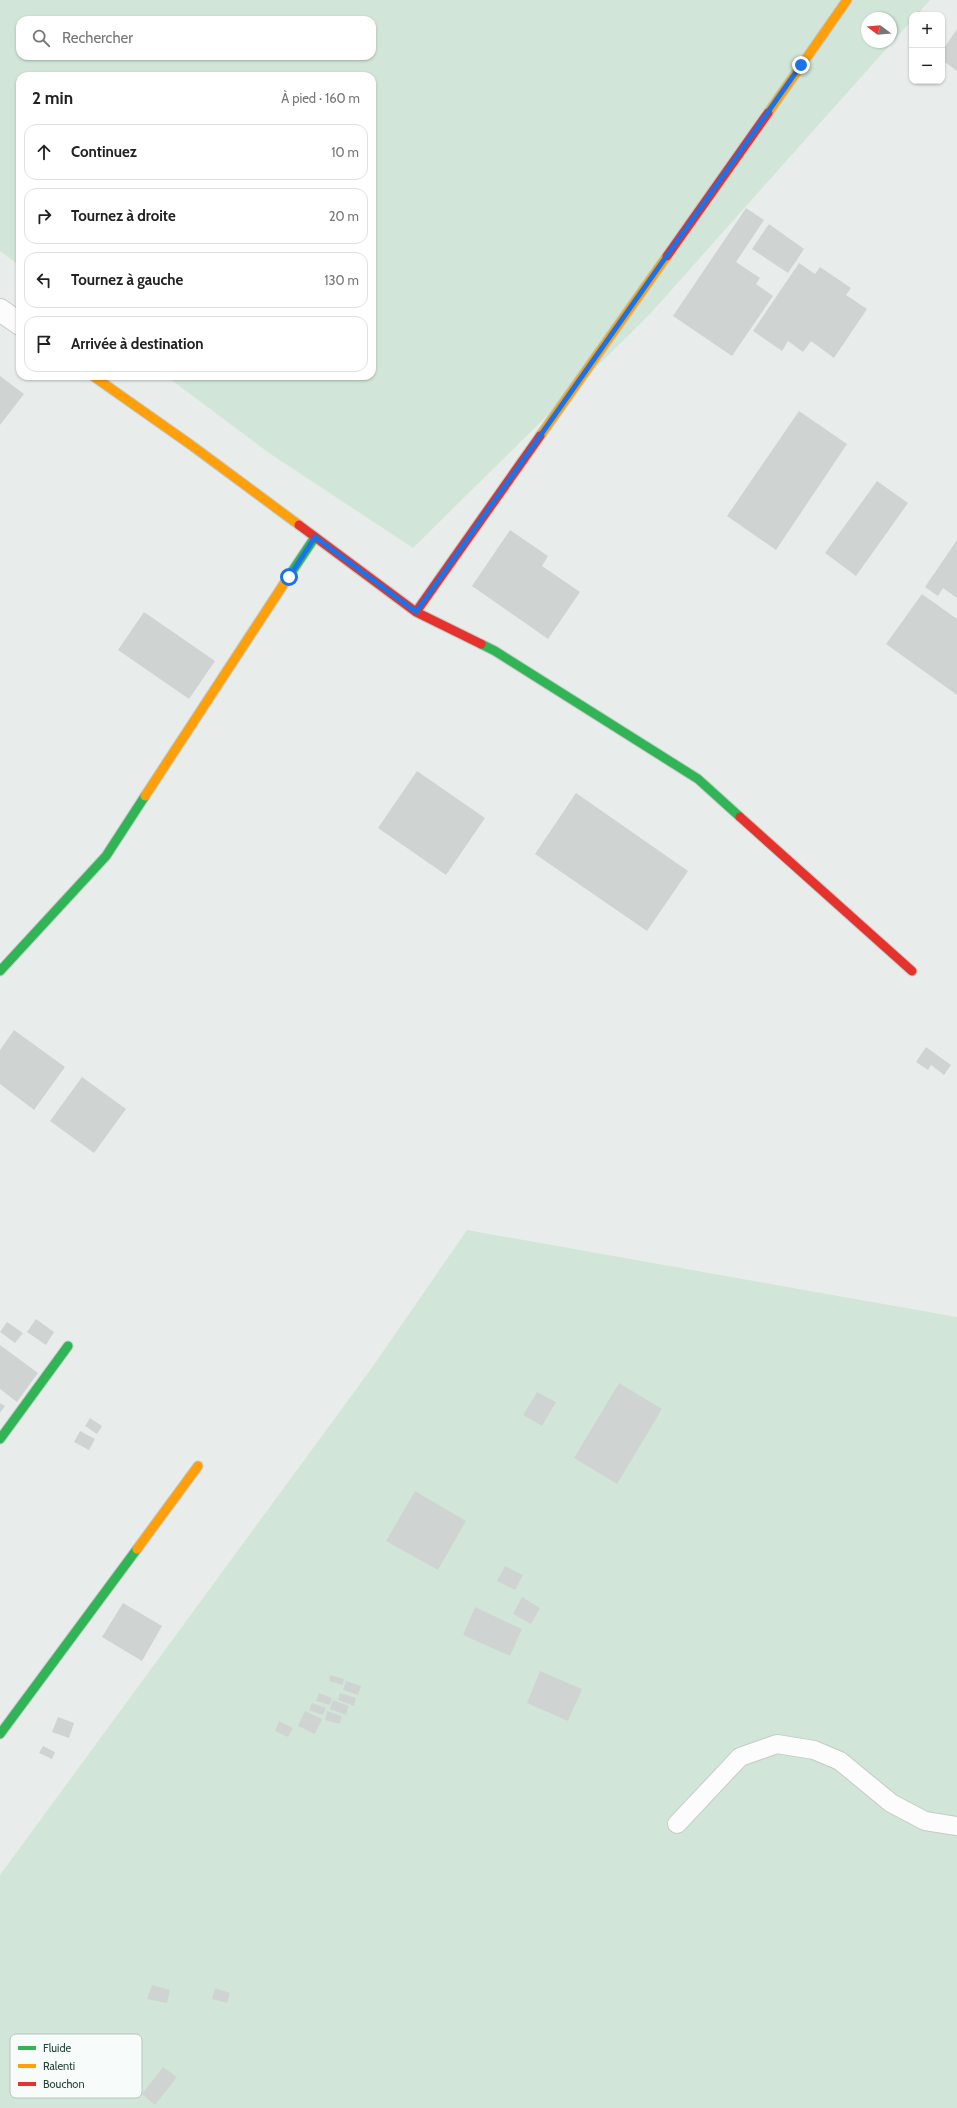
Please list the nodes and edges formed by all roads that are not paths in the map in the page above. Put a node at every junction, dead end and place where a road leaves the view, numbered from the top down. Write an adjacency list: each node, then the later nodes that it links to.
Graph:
1 (847, 0): 6 (street)
2 (0, 310): 3 (street)
3 (16, 321)
4 (99, 380): 5 (street)
5 (315, 537): 6 (street); 7 (street)
6 (416, 612): 8 (street)
7 (0, 971)
8 (912, 972)
9 (68, 1346): 10 (street)
10 (0, 1439)
11 (198, 1466): 12 (street)
12 (0, 1734)
13 (677, 1824): 14 (lane)
14 (957, 1826)

